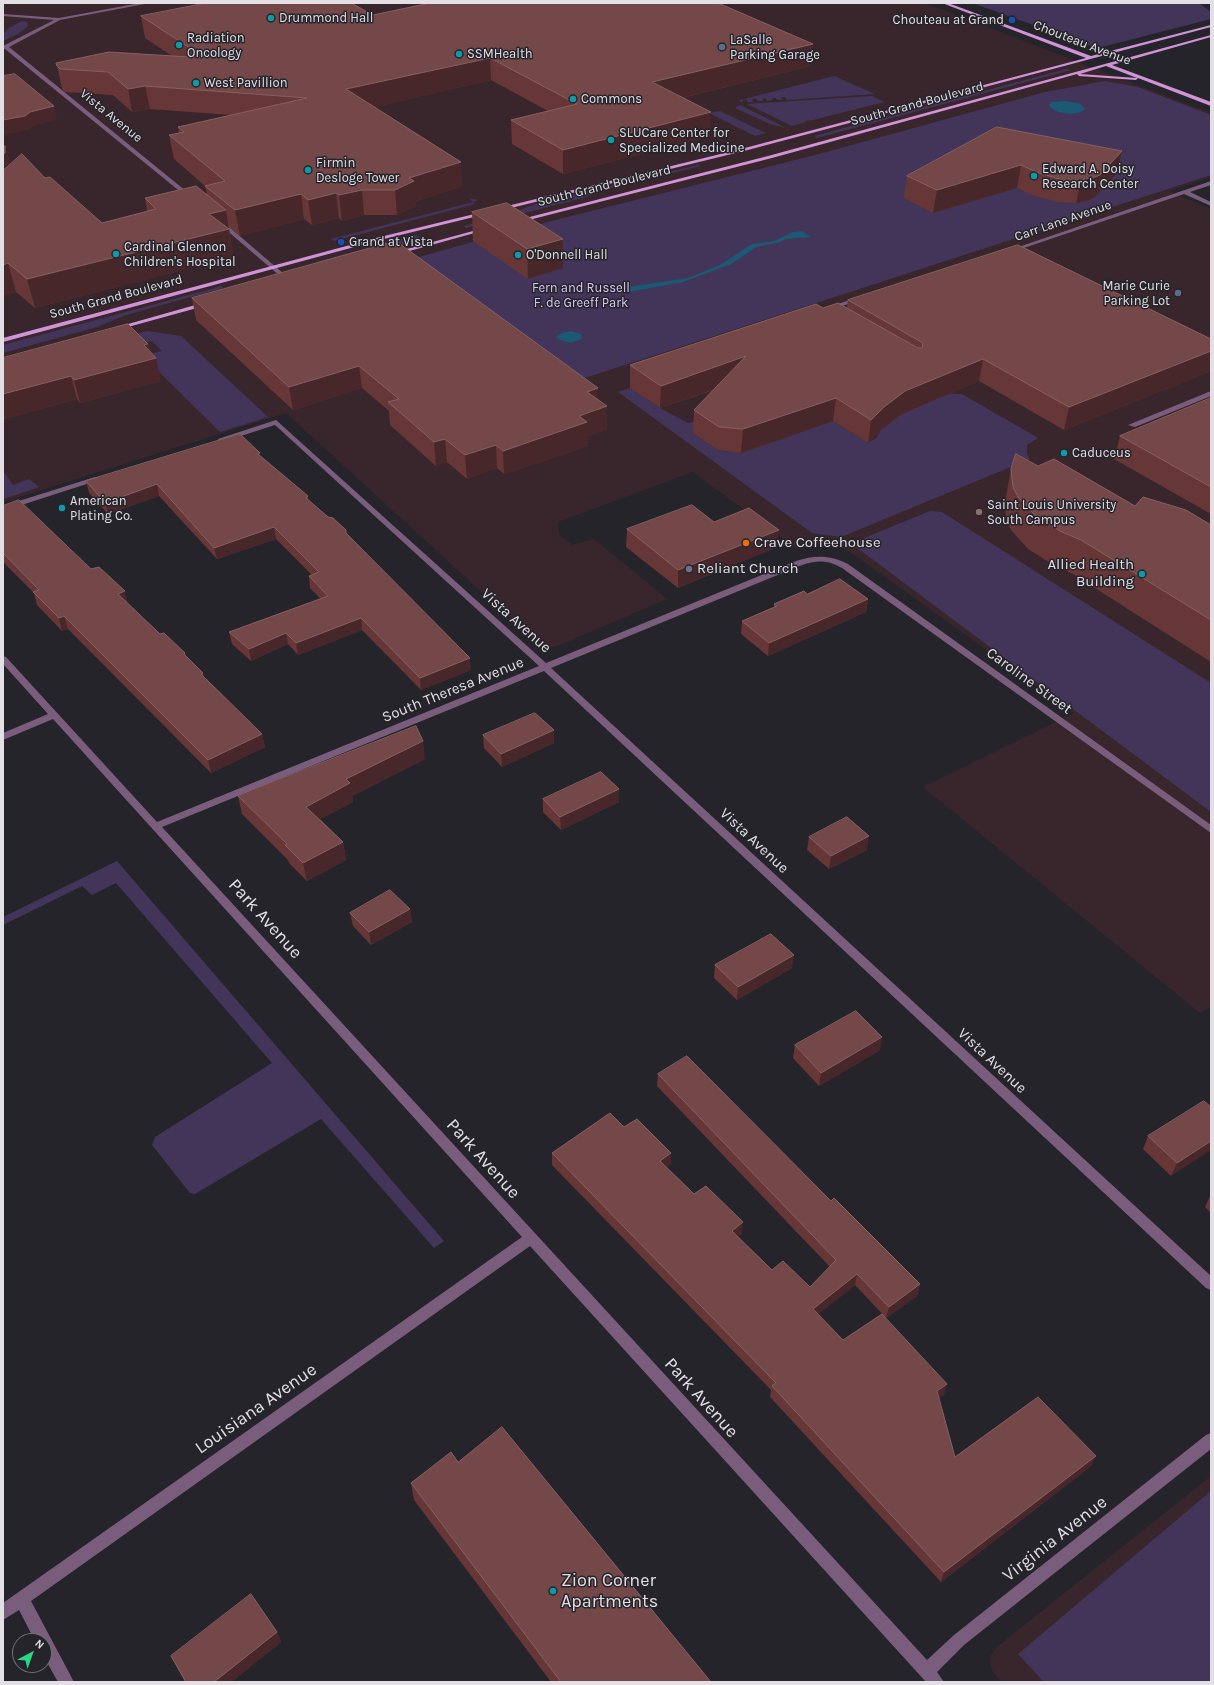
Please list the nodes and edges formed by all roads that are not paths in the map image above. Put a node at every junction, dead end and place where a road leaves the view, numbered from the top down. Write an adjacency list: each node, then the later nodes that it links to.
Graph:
1 (148, 3): 4 (street)
2 (944, 3): 8 (main road, Chouteau Avenue)
3 (3, 14): 4 (street)
4 (60, 19): 7 (street, Vista Avenue)
5 (1211, 26): 8 (main road, South Grand Boulevard)
6 (1211, 36): 9 (main road, South Grand Boulevard)
7 (5, 47): 15 (street, Vista Avenue)
8 (1091, 58): 9 (main road, Chouteau Avenue); 16 (main road, South Grand Boulevard)
9 (1107, 64): 10 (main road, South Grand Boulevard); 11 (main road, Chouteau Avenue)
10 (1069, 75): 11 (main road); 19 (main road, South Grand Boulevard)
11 (1152, 82): 12 (main road, Chouteau Avenue)
12 (1211, 104)
13 (1211, 183): 14 (street, Carr Lane Avenue)
14 (1185, 192): 17 (street); 22 (street, Carr Lane Avenue)
15 (194, 201)
16 (517, 204): 21 (main road); 26 (main road, South Grand Boulevard)
17 (1211, 204)
18 (211, 215): 26 (street)
19 (507, 223)
20 (492, 227): 21 (main road)
21 (455, 237): 24 (main road)
22 (1016, 249): 23 (street, Carr Lane Avenue); 25 (street)
23 (1001, 254)
24 (386, 255)
25 (1028, 255)
26 (273, 267): 28 (street); 34 (main road, South Grand Boulevard)
27 (297, 279): 28 (main road)
28 (289, 281): 29 (main road)
29 (282, 283)
30 (865, 297): 32 (street)
31 (214, 301): 33 (main road, South Grand Boulevard)
32 (824, 313)
33 (113, 329)
34 (3, 340)
35 (1211, 393): 36 (street)
36 (1132, 425)
37 (213, 442): 42 (street, Vista Avenue)
38 (104, 477): 39 (street)
39 (3, 509)
40 (828, 558): 42 (street, South Theresa Avenue); 46 (street, Caroline Street)
41 (3, 659): 43 (street, Park Avenue)
42 (545, 667): 45 (street, South Theresa Avenue); 48 (street, Vista Avenue)
43 (54, 715): 44 (street); 45 (street, Park Avenue)
44 (3, 737)
45 (156, 826): 47 (street, Park Avenue)
46 (1211, 830)
47 (531, 1238): 50 (street, Louisiana Avenue); 52 (street, Park Avenue)
48 (1211, 1284)
49 (1211, 1440): 52 (street, Virginia Avenue)
50 (21, 1599): 51 (street, Louisiana Avenue); 53 (street)
51 (3, 1612)
52 (926, 1671): 54 (street, Park Avenue)
53 (66, 1682)
54 (936, 1682)

